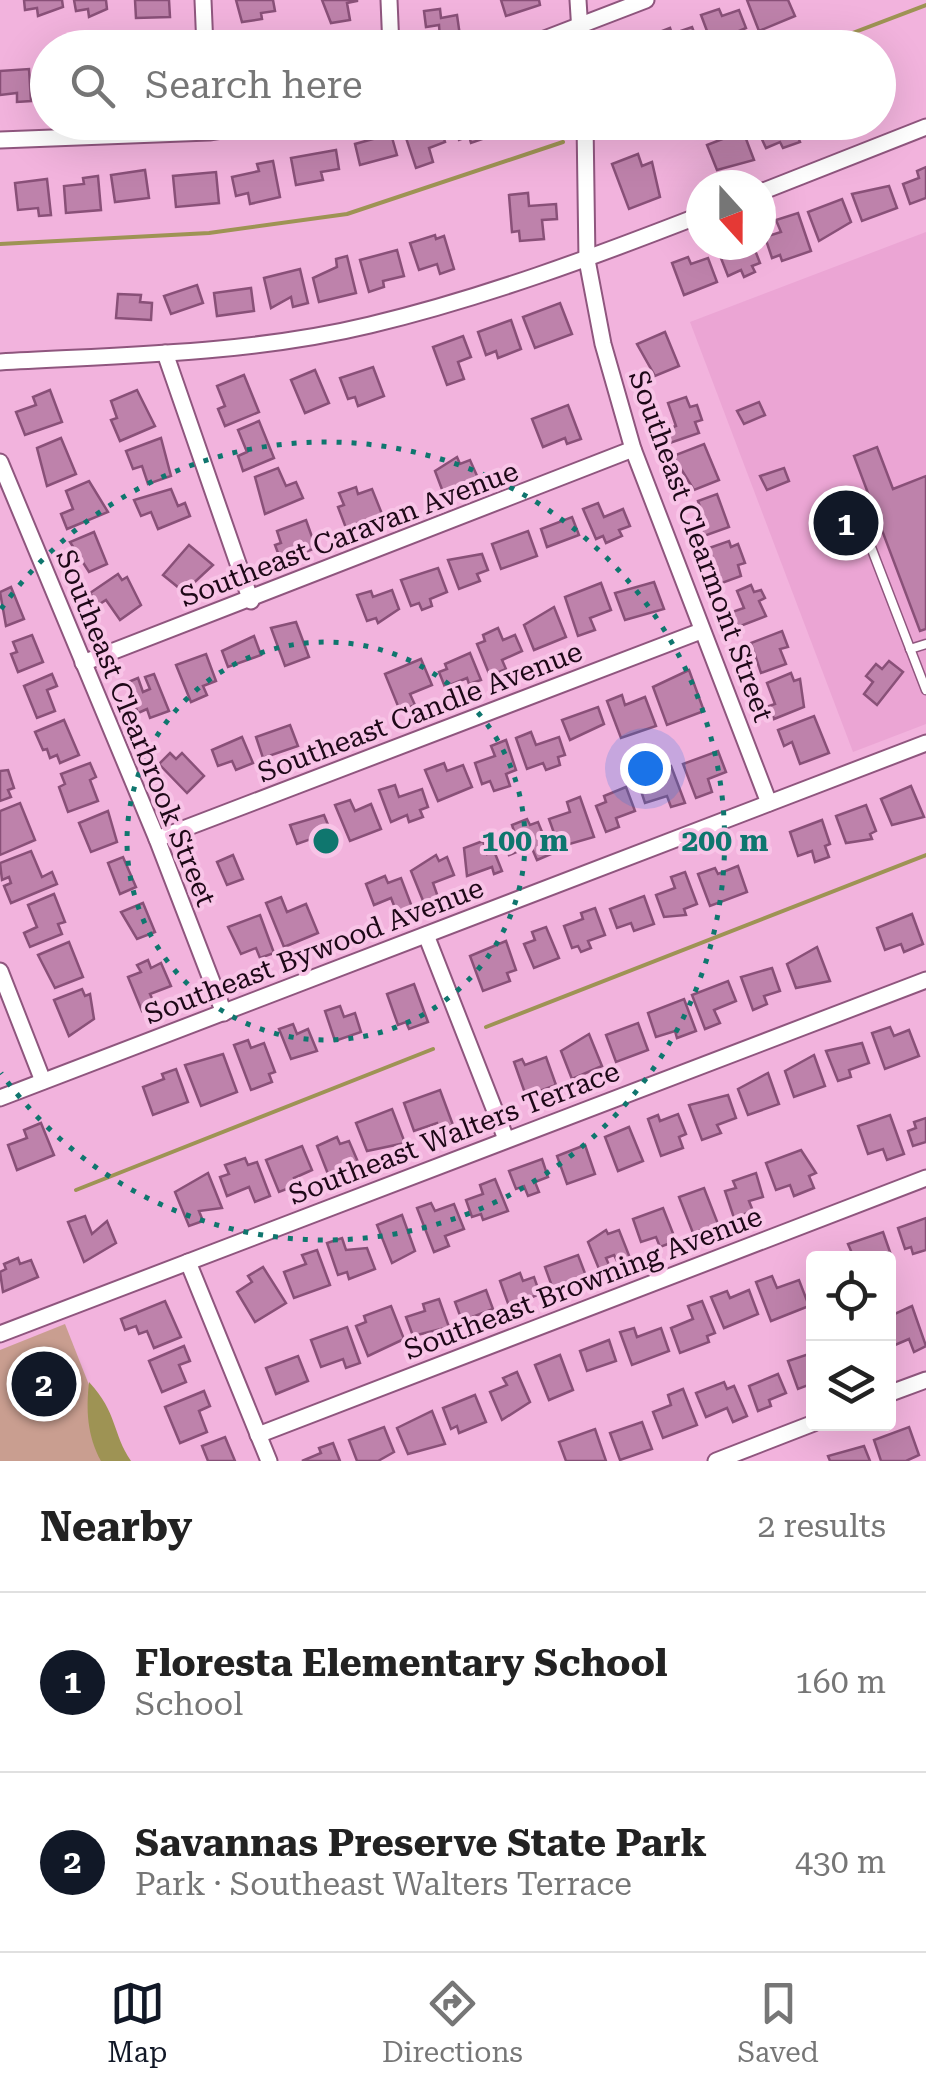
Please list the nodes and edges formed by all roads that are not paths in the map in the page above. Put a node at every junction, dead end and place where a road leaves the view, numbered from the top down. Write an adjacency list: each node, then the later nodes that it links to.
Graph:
1 (203, 0): 6 (street)
2 (389, 0): 7 (street)
3 (578, 0): 5 (street)
4 (646, 0): 5 (street)
5 (580, 25): 8 (street); 9 (street)
6 (204, 30)
7 (390, 30)
8 (567, 30)
9 (580, 30)
10 (926, 127): 12 (street)
11 (30, 138): 13 (street)
12 (896, 139)
13 (0, 140)
14 (584, 140): 18 (street, Southeast Clearmont Street)
15 (893, 140): 16 (street)
16 (776, 186)
17 (686, 221): 18 (street)
18 (587, 260): 19 (street); 21 (street, Southeast Clearmont Street)
19 (165, 353): 20 (street); 24 (street)
20 (0, 362)
21 (633, 449): 24 (street, Southeast Caravan Avenue); 25 (street, Southeast Clearmont Street)
22 (0, 462): 28 (street, Southeast Clearbrook Street)
23 (859, 516): 27 (lane)
24 (251, 601): 28 (street, Southeast Caravan Avenue)
25 (701, 631): 31 (street, Southeast Clearmont Street); 32 (street, Southeast Candle Avenue)
26 (926, 644): 27 (lane)
27 (910, 650): 29 (lane)
28 (83, 663): 32 (street, Southeast Clearbrook Street)
29 (926, 690)
30 (926, 743): 31 (street, Southeast Bywood Avenue)
31 (770, 803): 33 (street, Southeast Bywood Avenue)
32 (157, 839): 36 (street, Southeast Clearbrook Street)
33 (426, 936): 36 (street, Southeast Bywood Avenue); 39 (street)
34 (0, 971): 37 (street)
35 (926, 980): 39 (street, Southeast Walters Terrace)
36 (224, 1013): 37 (street, Southeast Bywood Avenue)
37 (44, 1081): 38 (street, Southeast Bywood Avenue)
38 (0, 1098)
39 (506, 1139): 41 (street, Southeast Walters Terrace)
40 (926, 1178): 46 (street, Southeast Browning Avenue)
41 (188, 1262): 42 (street, Southeast Walters Terrace); 46 (street)
42 (0, 1334)
43 (926, 1380): 44 (street)
44 (896, 1391)
45 (806, 1426): 48 (street)
46 (258, 1434): 47 (street)
47 (269, 1461)
48 (716, 1461)

